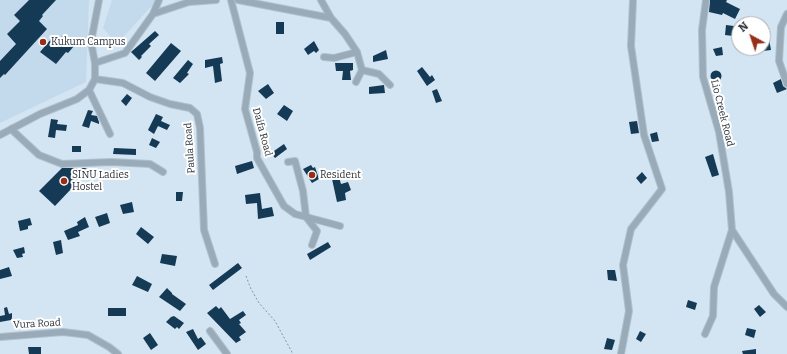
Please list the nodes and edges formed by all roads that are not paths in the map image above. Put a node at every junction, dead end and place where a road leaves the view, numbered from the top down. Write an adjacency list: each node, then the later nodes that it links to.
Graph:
1 (99, 0): 14 (street)
2 (159, 0): 9 (street)
3 (216, 0): 9 (street)
4 (231, 0): 26 (street, Daifa Road)
5 (238, 0): 11 (street)
6 (321, 0): 11 (street)
7 (633, 0): 37 (street)
8 (706, 0): 28 (street, Lio Creek Road)
9 (153, 14): 14 (street)
10 (787, 14): 18 (street)
11 (331, 18): 12 (street)
12 (357, 52): 13 (street); 15 (street)
13 (324, 57)
14 (95, 63): 16 (street)
15 (362, 70): 17 (street); 19 (street)
16 (95, 79): 20 (street); 30 (street, Paula Road)
17 (356, 82)
18 (787, 84)
19 (390, 85)
20 (89, 90): 21 (street); 22 (street)
21 (11, 129): 23 (street); 25 (street)
22 (110, 134)
23 (0, 135)
24 (288, 162): 26 (street)
25 (162, 172)
26 (306, 217): 27 (street, Daifa Road); 29 (street)
27 (340, 226)
28 (732, 230): 31 (street); 33 (street)
29 (312, 244)
30 (215, 264)
31 (787, 307)
32 (210, 331): 36 (street)
33 (705, 334)
34 (0, 337): 35 (street, Vura Road)
35 (118, 354)
36 (227, 354)
37 (621, 354)

